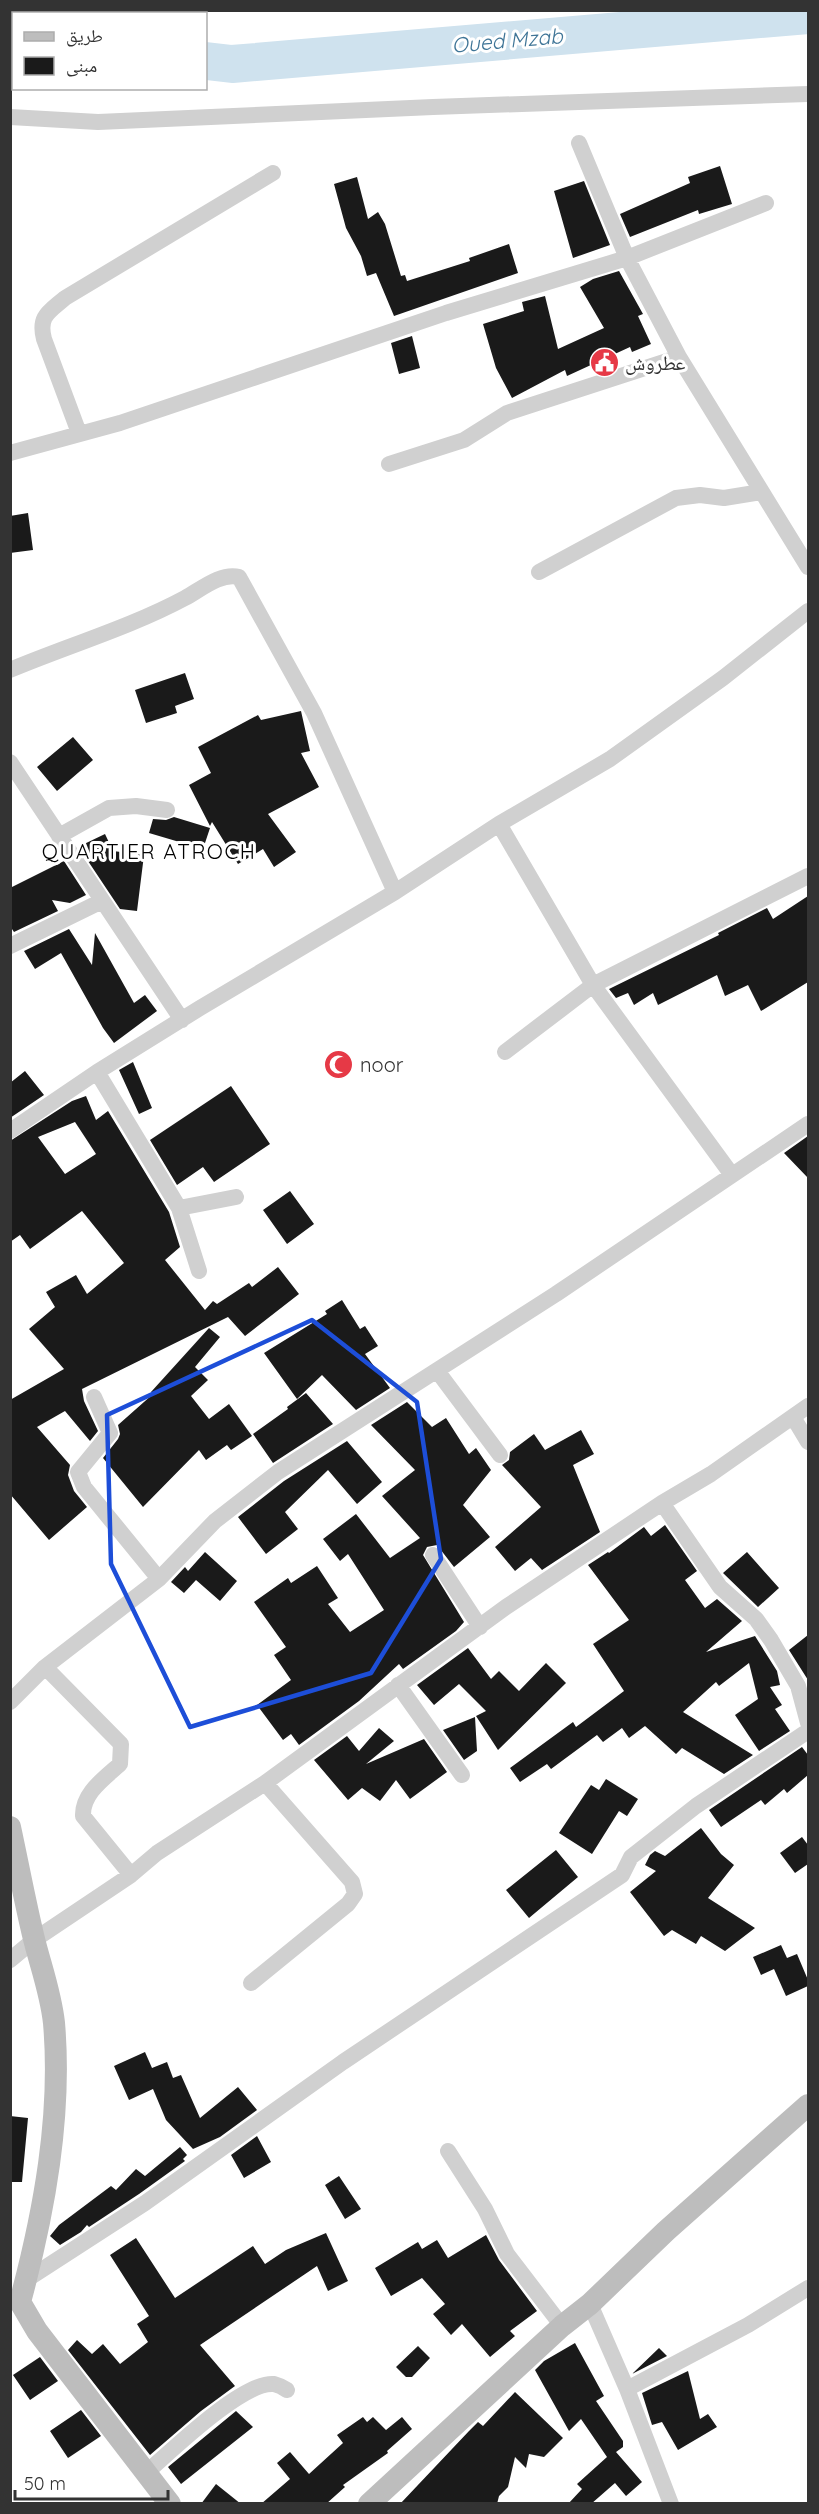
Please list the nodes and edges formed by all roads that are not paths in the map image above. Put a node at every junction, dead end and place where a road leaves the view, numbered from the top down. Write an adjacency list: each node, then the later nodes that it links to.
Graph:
1 (808, 94): 2 (street)
2 (10, 117)
3 (579, 143): 6 (street)
4 (273, 173): 8 (street)
5 (766, 203): 6 (street)
6 (627, 258): 7 (street); 8 (street)
7 (679, 357): 10 (street); 11 (street)
8 (79, 433): 9 (street)
9 (10, 453)
10 (388, 464)
11 (761, 492): 12 (street); 13 (street)
12 (808, 567)
13 (539, 572)
14 (808, 611): 18 (street)
15 (10, 670): 21 (street)
16 (10, 762): 19 (street)
17 (167, 810): 19 (street)
18 (500, 824): 21 (street); 24 (street)
19 (59, 836): 22 (street)
20 (808, 876): 24 (street)
21 (395, 892): 25 (street)
22 (102, 901): 23 (street); 25 (street)
23 (10, 946)
24 (593, 985): 26 (street); 30 (street)
25 (182, 1020): 27 (street)
26 (505, 1052)
27 (97, 1072): 29 (street); 32 (street)
28 (808, 1124): 30 (street)
29 (10, 1131)
30 (732, 1175): 34 (street)
31 (236, 1197): 32 (street)
32 (179, 1208): 33 (street)
33 (199, 1270)
34 (438, 1372): 39 (street); 42 (street)
35 (94, 1396): 42 (street)
36 (808, 1406): 37 (street)
37 (793, 1417): 38 (street); 40 (street)
38 (808, 1442)
39 (500, 1455)
40 (662, 1503): 43 (street); 47 (street)
41 (433, 1555): 43 (street)
42 (159, 1579): 44 (street)
43 (480, 1627): 45 (street)
44 (45, 1667): 46 (street); 52 (street)
45 (398, 1685): 49 (street); 50 (street)
46 (10, 1702)
47 (808, 1723)
48 (808, 1731): 58 (street)
49 (462, 1775)
50 (264, 1782): 52 (street); 55 (street)
51 (10, 1827): 53 (main road)
52 (132, 1875): 53 (street)
53 (34, 1940): 54 (street); 58 (main road)
54 (10, 1960)
55 (251, 1983)
56 (805, 2113): 60 (main road)
57 (448, 2151): 62 (street)
58 (26, 2280): 61 (main road)
59 (808, 2288): 63 (street)
60 (590, 2304): 62 (main road); 63 (street)
61 (15, 2305): 65 (main road)
62 (561, 2326): 67 (main road)
63 (627, 2389): 68 (street)
64 (287, 2390): 65 (street)
65 (146, 2473): 66 (main road)
66 (170, 2504)
67 (369, 2504)
68 (671, 2504)

